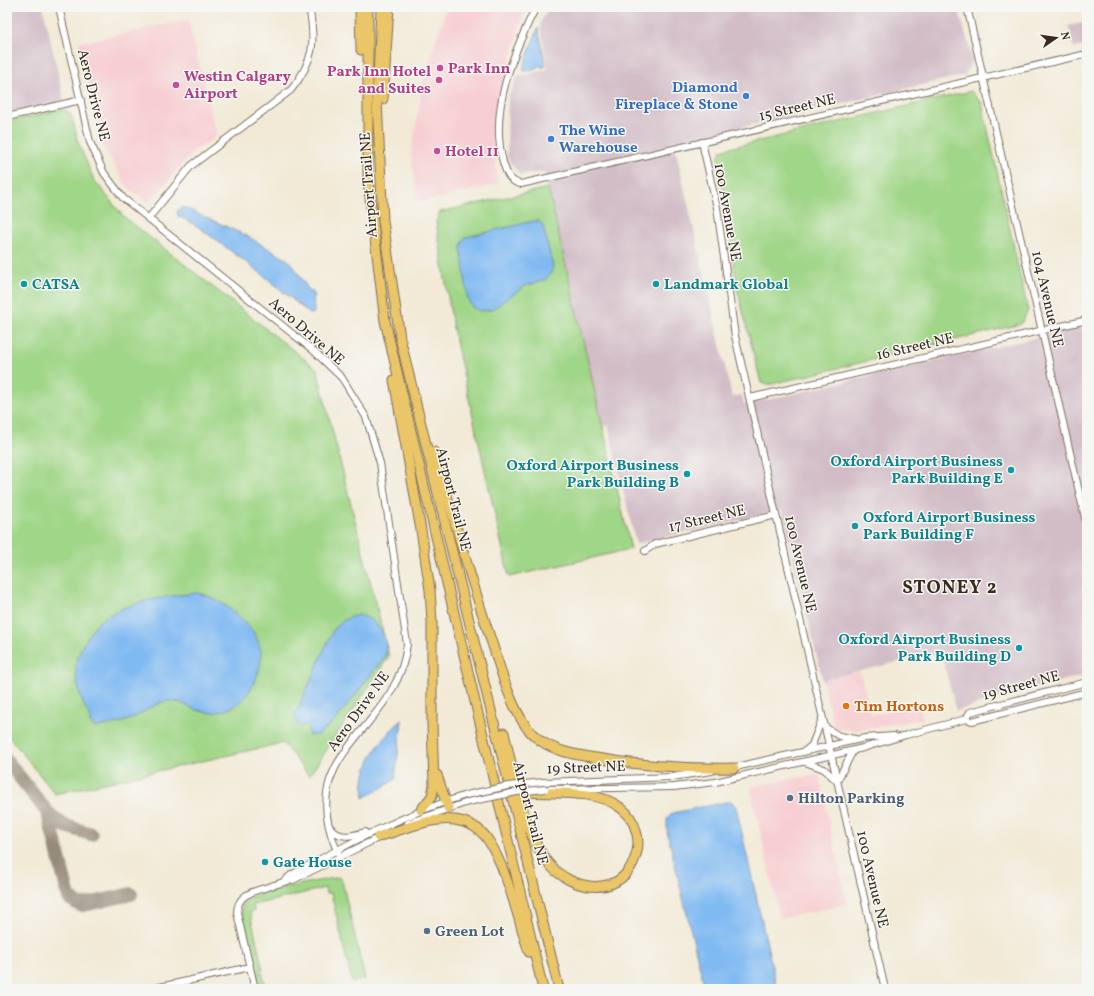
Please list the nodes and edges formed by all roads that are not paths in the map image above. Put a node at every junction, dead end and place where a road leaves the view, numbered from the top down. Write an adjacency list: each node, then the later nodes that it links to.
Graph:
1 (59, 7): 11 (street, Aero Drive NE)
2 (309, 7): 15 (street)
3 (360, 7): 14 (highway)
4 (368, 7): 14 (highway, Airport Trail NE)
5 (381, 7): 16 (highway, Airport Trail NE)
6 (388, 7): 16 (highway)
7 (536, 7): 13 (street, 15 Street NE)
8 (967, 7): 10 (street, 104 Avenue NE)
9 (1087, 54): 10 (street, 15 Street NE)
10 (983, 78): 13 (street, 15 Street NE); 19 (street, 104 Avenue NE)
11 (81, 100): 12 (street); 15 (street, Aero Drive NE)
12 (7, 117)
13 (702, 142): 21 (street, 100 Avenue NE)
14 (368, 181): 18 (highway, Airport Trail NE)
15 (148, 219): 45 (street, Aero Drive NE)
16 (383, 221): 20 (highway, Airport Trail NE)
17 (1087, 320): 19 (street, 16 Street NE)
18 (385, 321): 37 (highway); 51 (highway, Airport Trail NE)
19 (1042, 330): 21 (street, 16 Street NE); 23 (street, 104 Avenue NE)
20 (400, 338): 25 (highway, Airport Trail NE); 39 (highway)
21 (750, 398): 22 (street, 100 Avenue NE)
22 (776, 515): 24 (street, 17 Street NE); 28 (street, 100 Avenue NE)
23 (1087, 526)
24 (645, 551)
25 (478, 652): 42 (highway); 52 (highway, Airport Trail NE)
26 (1087, 682): 29 (street, 19 Street NE)
27 (1087, 692): 29 (street, 19 Street NE)
28 (822, 718): 30 (street, 100 Avenue NE); 35 (street)
29 (966, 719): 31 (street, 19 Street NE)
30 (825, 727): 32 (street); 33 (street, 100 Avenue NE)
31 (906, 734): 32 (street, 19 Street NE); 34 (street, 19 Street NE)
32 (858, 740): 33 (street, 19 Street NE)
33 (830, 746): 35 (street, 19 Street NE); 36 (street, 100 Avenue NE)
34 (854, 750): 36 (street, 19 Street NE); 40 (street)
35 (804, 753): 39 (street, 19 Street NE)
36 (831, 755): 38 (street, 19 Street NE); 40 (street, 100 Avenue NE)
37 (434, 757): 43 (highway); 44 (highway)
38 (805, 762): 40 (street); 42 (street, 19 Street NE)
39 (734, 768): 43 (street, 19 Street NE, bridge)
40 (837, 781): 53 (street, 100 Avenue NE)
41 (522, 791): 42 (highway, bridge); 43 (street, 19 Street NE, bridge)
42 (546, 791)
43 (447, 805): 44 (street, 19 Street NE); 46 (street, 19 Street NE)
44 (421, 810): 46 (street, 19 Street NE)
45 (328, 825): 46 (street); 47 (street, Aero Drive NE)
46 (377, 833): 47 (street, 19 Street NE); 51 (highway)
47 (338, 854): 48 (street, 19 Street NE)
48 (250, 967): 49 (street); 50 (street)
49 (151, 989)
50 (255, 989)
51 (543, 989)
52 (559, 989)
53 (885, 989)

